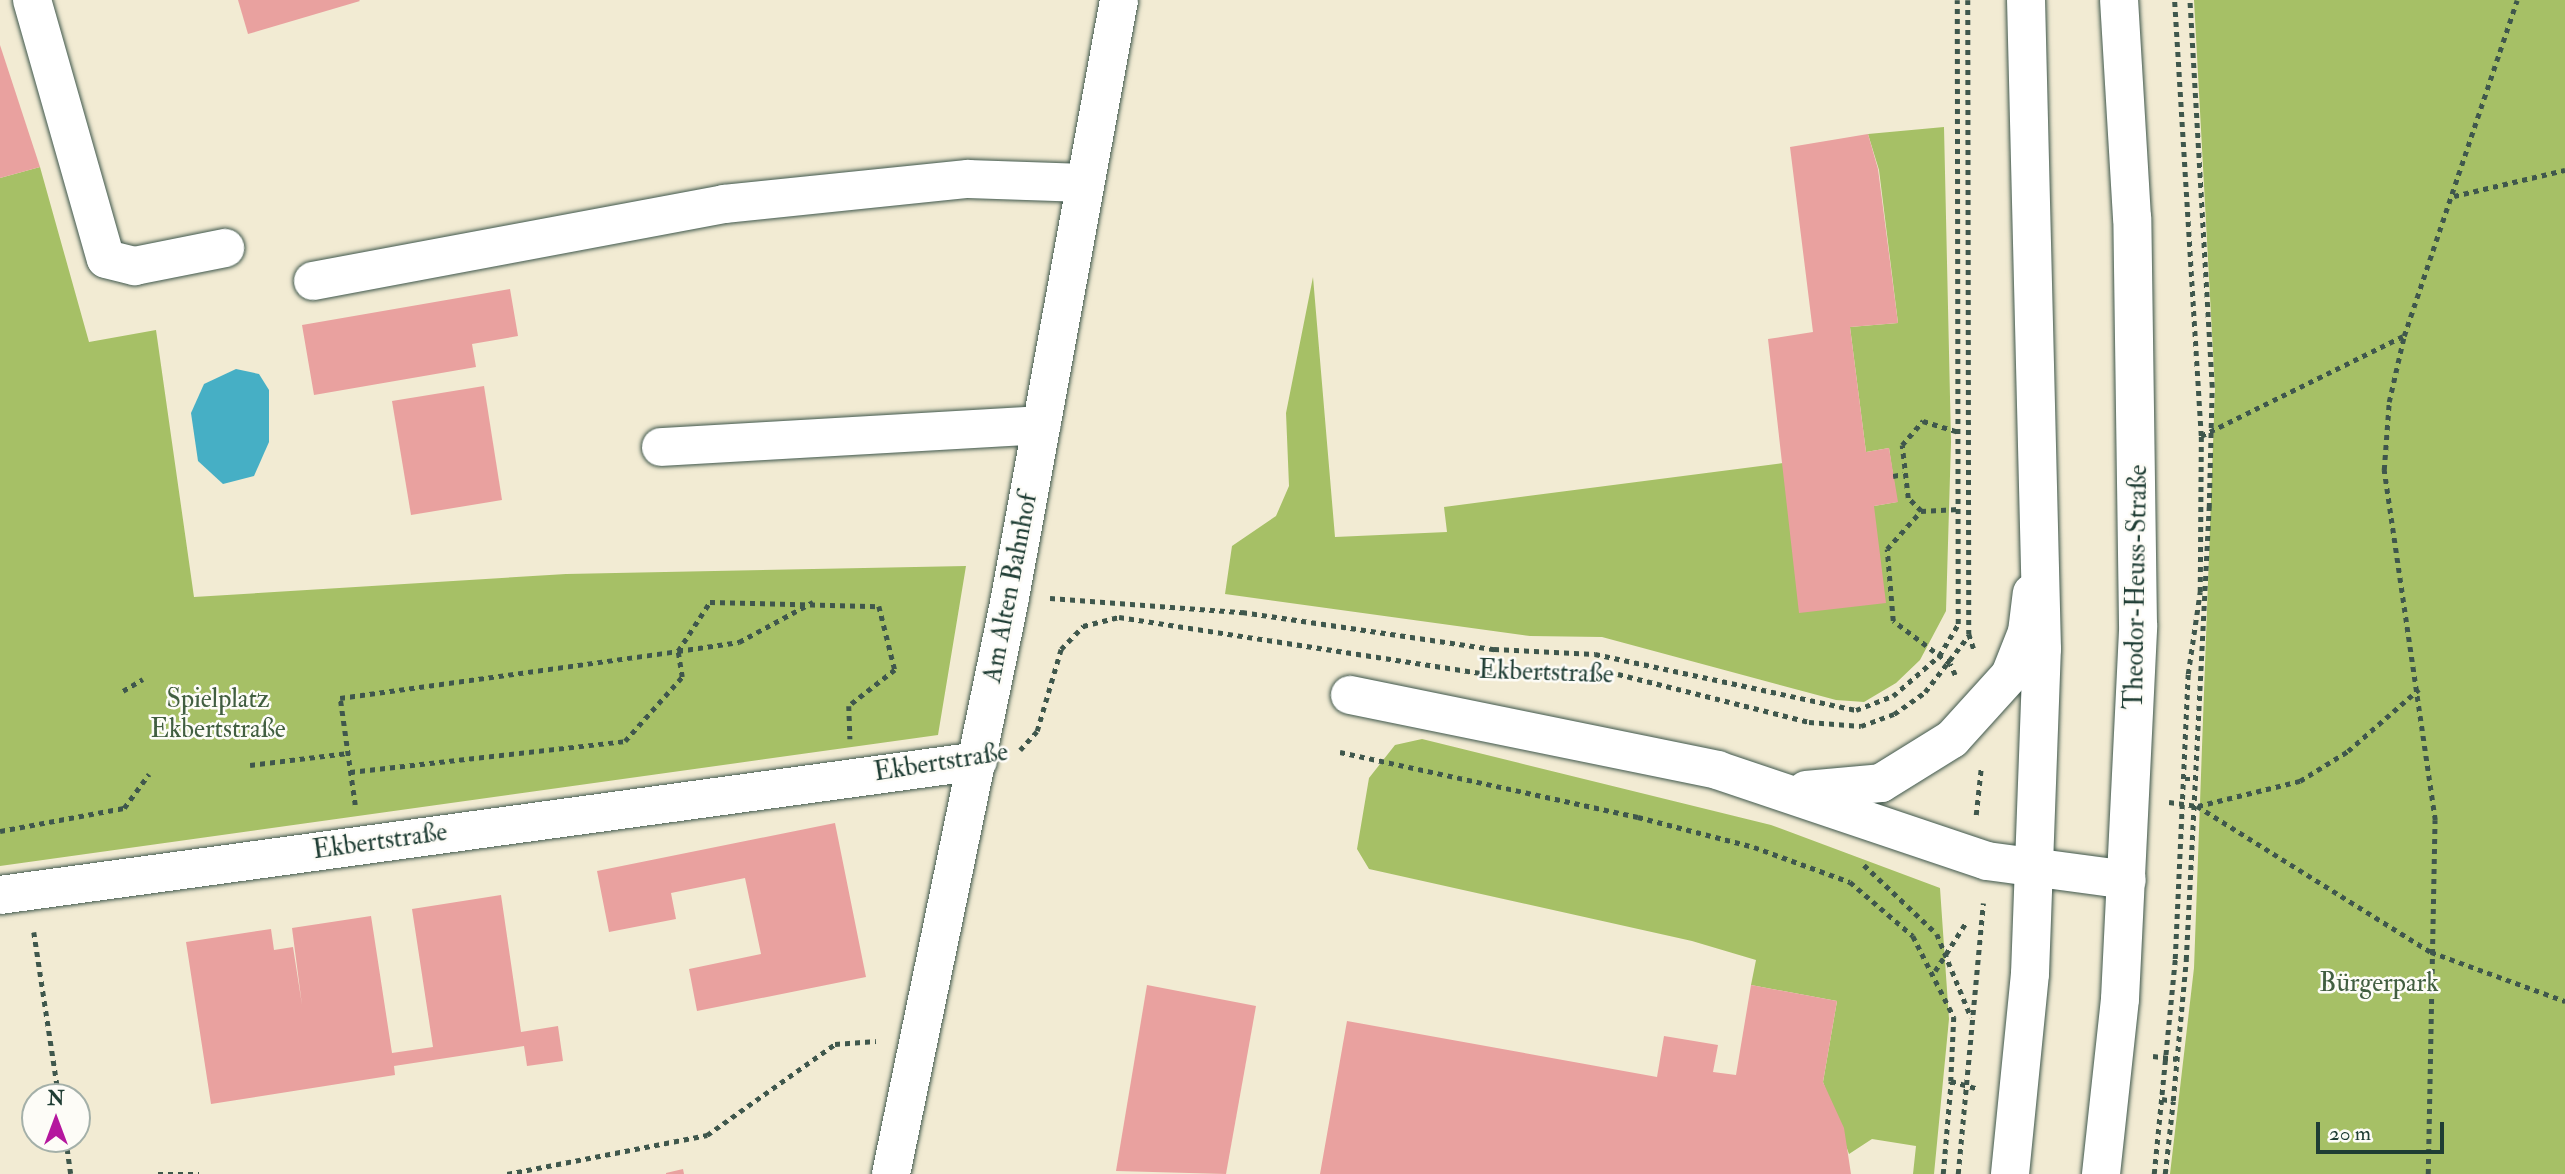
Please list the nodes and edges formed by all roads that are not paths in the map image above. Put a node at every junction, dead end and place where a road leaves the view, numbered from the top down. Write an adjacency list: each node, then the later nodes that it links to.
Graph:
1 (32, 0): 6 (main road)
2 (1119, 0): 5 (main road, Am Alten Bahnhof)
3 (2026, 0): 10 (main road)
4 (2119, 0): 15 (main road, Theodor-Heuss-Straße)
5 (1085, 183): 7 (main road); 8 (main road, Am Alten Bahnhof)
6 (225, 248)
7 (313, 281)
8 (1041, 425): 9 (main road); 12 (main road, Am Alten Bahnhof)
9 (660, 447)
10 (2043, 504): 13 (main road); 14 (main road)
11 (1350, 695): 13 (main road)
12 (978, 761): 16 (main road, Ekbertstraße); 17 (main road, Am Alten Bahnhof)
13 (1717, 770): 14 (main road)
14 (2035, 871): 15 (main road); 18 (main road)
15 (2127, 880): 19 (main road, Theodor-Heuss-Straße)
16 (14, 893)
17 (891, 1174)
18 (2010, 1174)
19 (2101, 1174)

